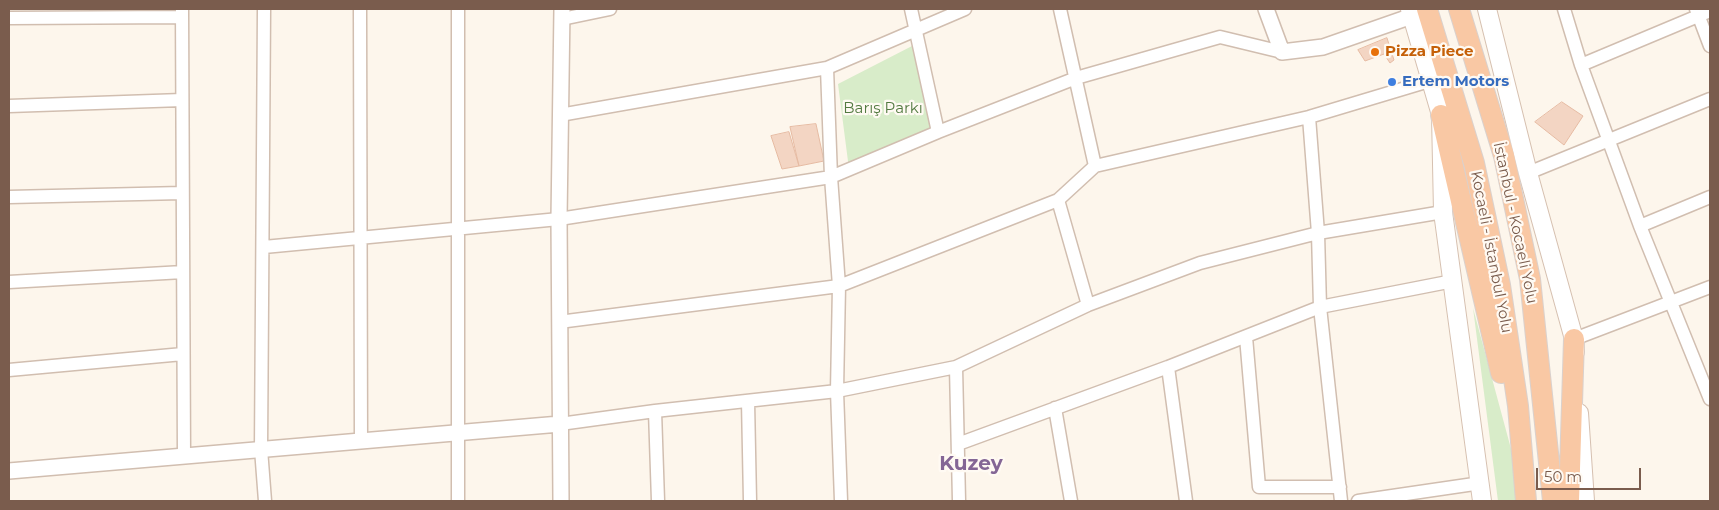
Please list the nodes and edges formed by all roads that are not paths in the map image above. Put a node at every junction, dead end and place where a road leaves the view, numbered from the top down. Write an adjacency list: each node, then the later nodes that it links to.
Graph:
1 (264, 9): 45 (street)
2 (360, 9): 44 (street)
3 (458, 9): 42 (street)
4 (610, 9): 15 (street)
5 (911, 9): 17 (street)
6 (965, 9): 17 (street)
7 (1060, 9): 22 (street)
8 (1266, 9): 19 (street)
9 (1458, 9): 89 (highway, İstanbul - Kocaeli Yolu)
10 (1487, 9): 33 (main road)
11 (1564, 9): 20 (street)
12 (1416, 11): 19 (street); 23 (main road); 72 (highway, Kocaeli - İstanbul Yolu)
13 (1701, 12): 18 (street); 20 (street)
14 (182, 13): 16 (street); 25 (street)
15 (562, 14): 27 (street)
16 (9, 18)
17 (915, 30): 21 (street); 30 (street)
18 (1710, 46)
19 (1282, 52): 22 (street)
20 (1581, 65): 31 (street)
21 (827, 68): 27 (street); 34 (street)
22 (1076, 78): 30 (street); 32 (street)
23 (1429, 81): 28 (main road); 29 (street)
24 (1710, 99): 31 (street)
25 (182, 100): 26 (street); 35 (street)
26 (9, 106)
27 (560, 115): 40 (street)
28 (1440, 115): 39 (main road); 72 (highway)
29 (1310, 117): 32 (street); 43 (street)
30 (938, 132): 34 (street)
31 (1609, 140): 33 (street); 41 (street)
32 (1095, 166): 38 (street)
33 (1528, 173): 56 (main road)
34 (831, 177): 40 (street); 49 (street)
35 (182, 193): 36 (street); 46 (street)
36 (9, 197)
37 (1710, 197): 41 (street)
38 (1058, 200): 49 (street); 52 (street)
39 (1443, 212): 43 (street); 47 (main road)
40 (559, 219): 42 (street); 54 (street)
41 (1640, 226): 51 (street)
42 (459, 230): 44 (street); 67 (street)
43 (1318, 233): 52 (street); 53 (street)
44 (361, 239): 45 (street); 68 (street)
45 (264, 247): 70 (street)
46 (183, 272): 48 (street); 57 (street)
47 (1453, 281): 53 (street); 74 (main road)
48 (9, 282)
49 (839, 286): 54 (street); 61 (street)
50 (1710, 287): 51 (street)
51 (1672, 303): 56 (street); 62 (street)
52 (1088, 305): 58 (street)
53 (1320, 307): 55 (street); 75 (street)
54 (560, 322): 66 (street)
55 (1246, 337): 59 (street); 75 (street)
56 (1574, 339): 90 (highway); 91 (main road)
57 (183, 354): 60 (street); 71 (street)
58 (956, 367): 61 (street); 69 (street)
59 (1168, 367): 64 (street); 84 (street)
60 (9, 370)
61 (837, 391): 63 (street); 81 (street)
62 (1710, 399)
63 (748, 401): 65 (street); 80 (street)
64 (1055, 408): 69 (street); 83 (street)
65 (655, 411): 66 (street); 79 (street)
66 (560, 424): 67 (street); 78 (street)
67 (458, 432): 68 (street); 77 (street)
68 (361, 441): 70 (street)
69 (958, 444): 82 (street)
70 (261, 449): 71 (street); 76 (street)
71 (184, 457): 73 (street)
72 (1524, 467): 88 (highway, Kocaeli - İstanbul Yolu)
73 (9, 471)
74 (1481, 484): 86 (street); 87 (main road)
75 (1340, 487): 85 (street)
76 (265, 501)
77 (458, 501)
78 (561, 501)
79 (658, 501)
80 (750, 501)
81 (841, 501)
82 (959, 501)
83 (1071, 501)
84 (1186, 501)
85 (1341, 501)
86 (1358, 501)
87 (1482, 501)
88 (1526, 501)
89 (1553, 501)
90 (1569, 501)
91 (1585, 501)

